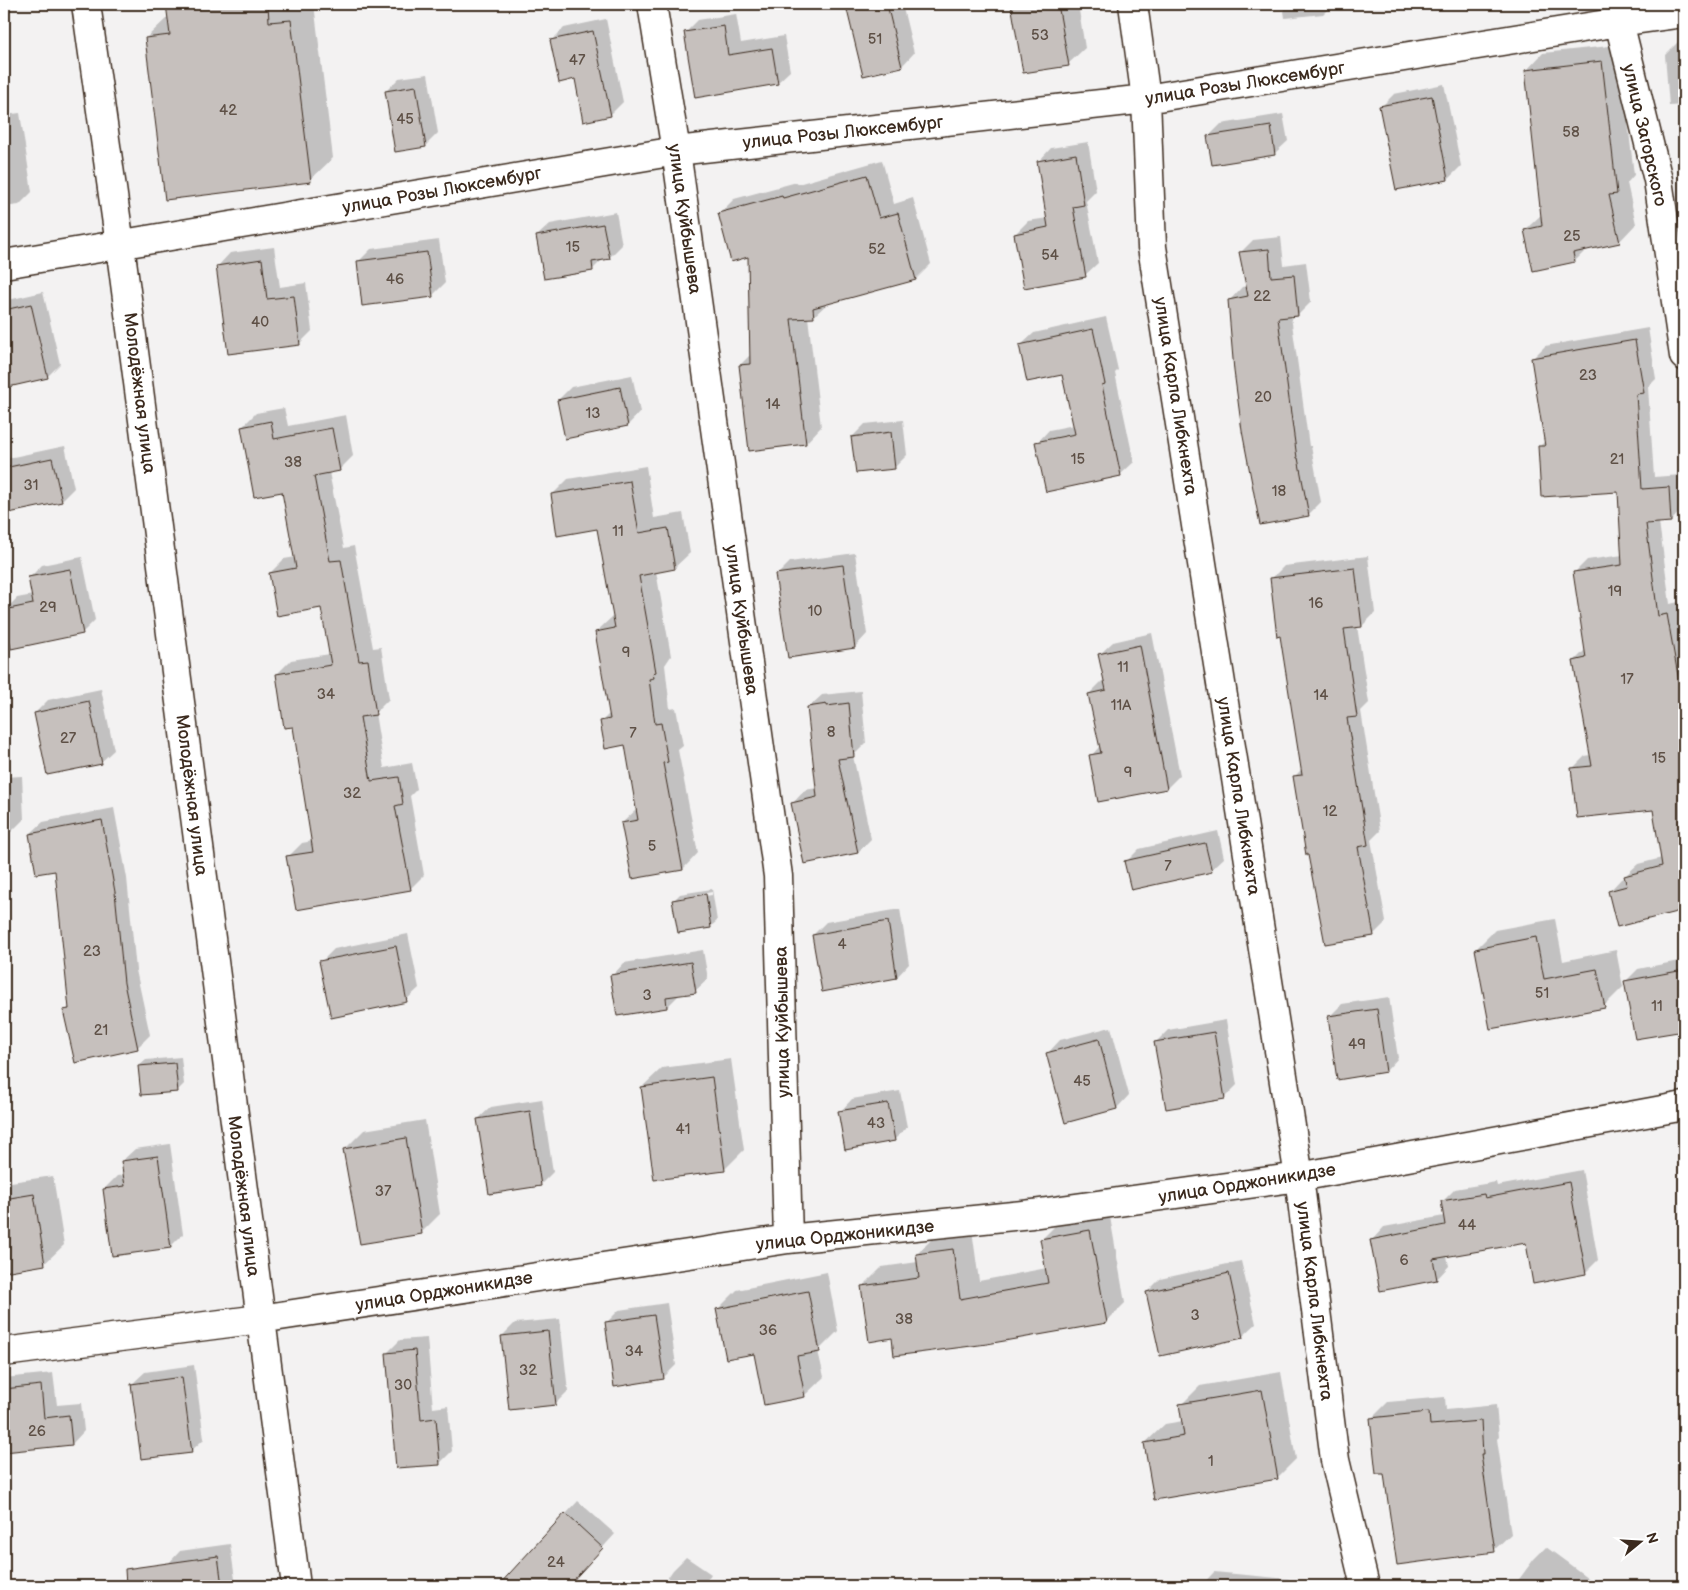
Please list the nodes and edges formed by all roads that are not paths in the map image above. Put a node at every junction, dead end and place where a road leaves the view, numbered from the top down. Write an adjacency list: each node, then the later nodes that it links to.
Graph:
1 (86, 4): 8 (street, Молодёжная улица)
2 (652, 4): 7 (street, улица Куйбышева)
3 (1133, 4): 6 (street, улица Карла Либкнехта)
4 (1617, 13): 5 (street, улица Розы Люксембург); 6 (street, улица Розы Люксембург); 10 (street, улица Загорского)
5 (1684, 13)
6 (1146, 99): 7 (street, улица Розы Люксембург); 12 (street, улица Карла Либкнехта)
7 (676, 151): 8 (street, улица Розы Люксембург); 13 (street, улица Куйбышева)
8 (120, 245): 9 (street, улица Розы Люксембург); 14 (street, Молодёжная улица)
9 (4, 264)
10 (1684, 356)
11 (1684, 1106): 12 (street, улица Орджоникидзе)
12 (1299, 1177): 13 (street, улица Орджоникидзе); 17 (street, улица Карла Либкнехта)
13 (788, 1240): 14 (street, улица Орджоникидзе)
14 (260, 1319): 15 (street, улица Орджоникидзе); 16 (street, Молодёжная улица)
15 (4, 1352)
16 (296, 1586)
17 (1365, 1586)

